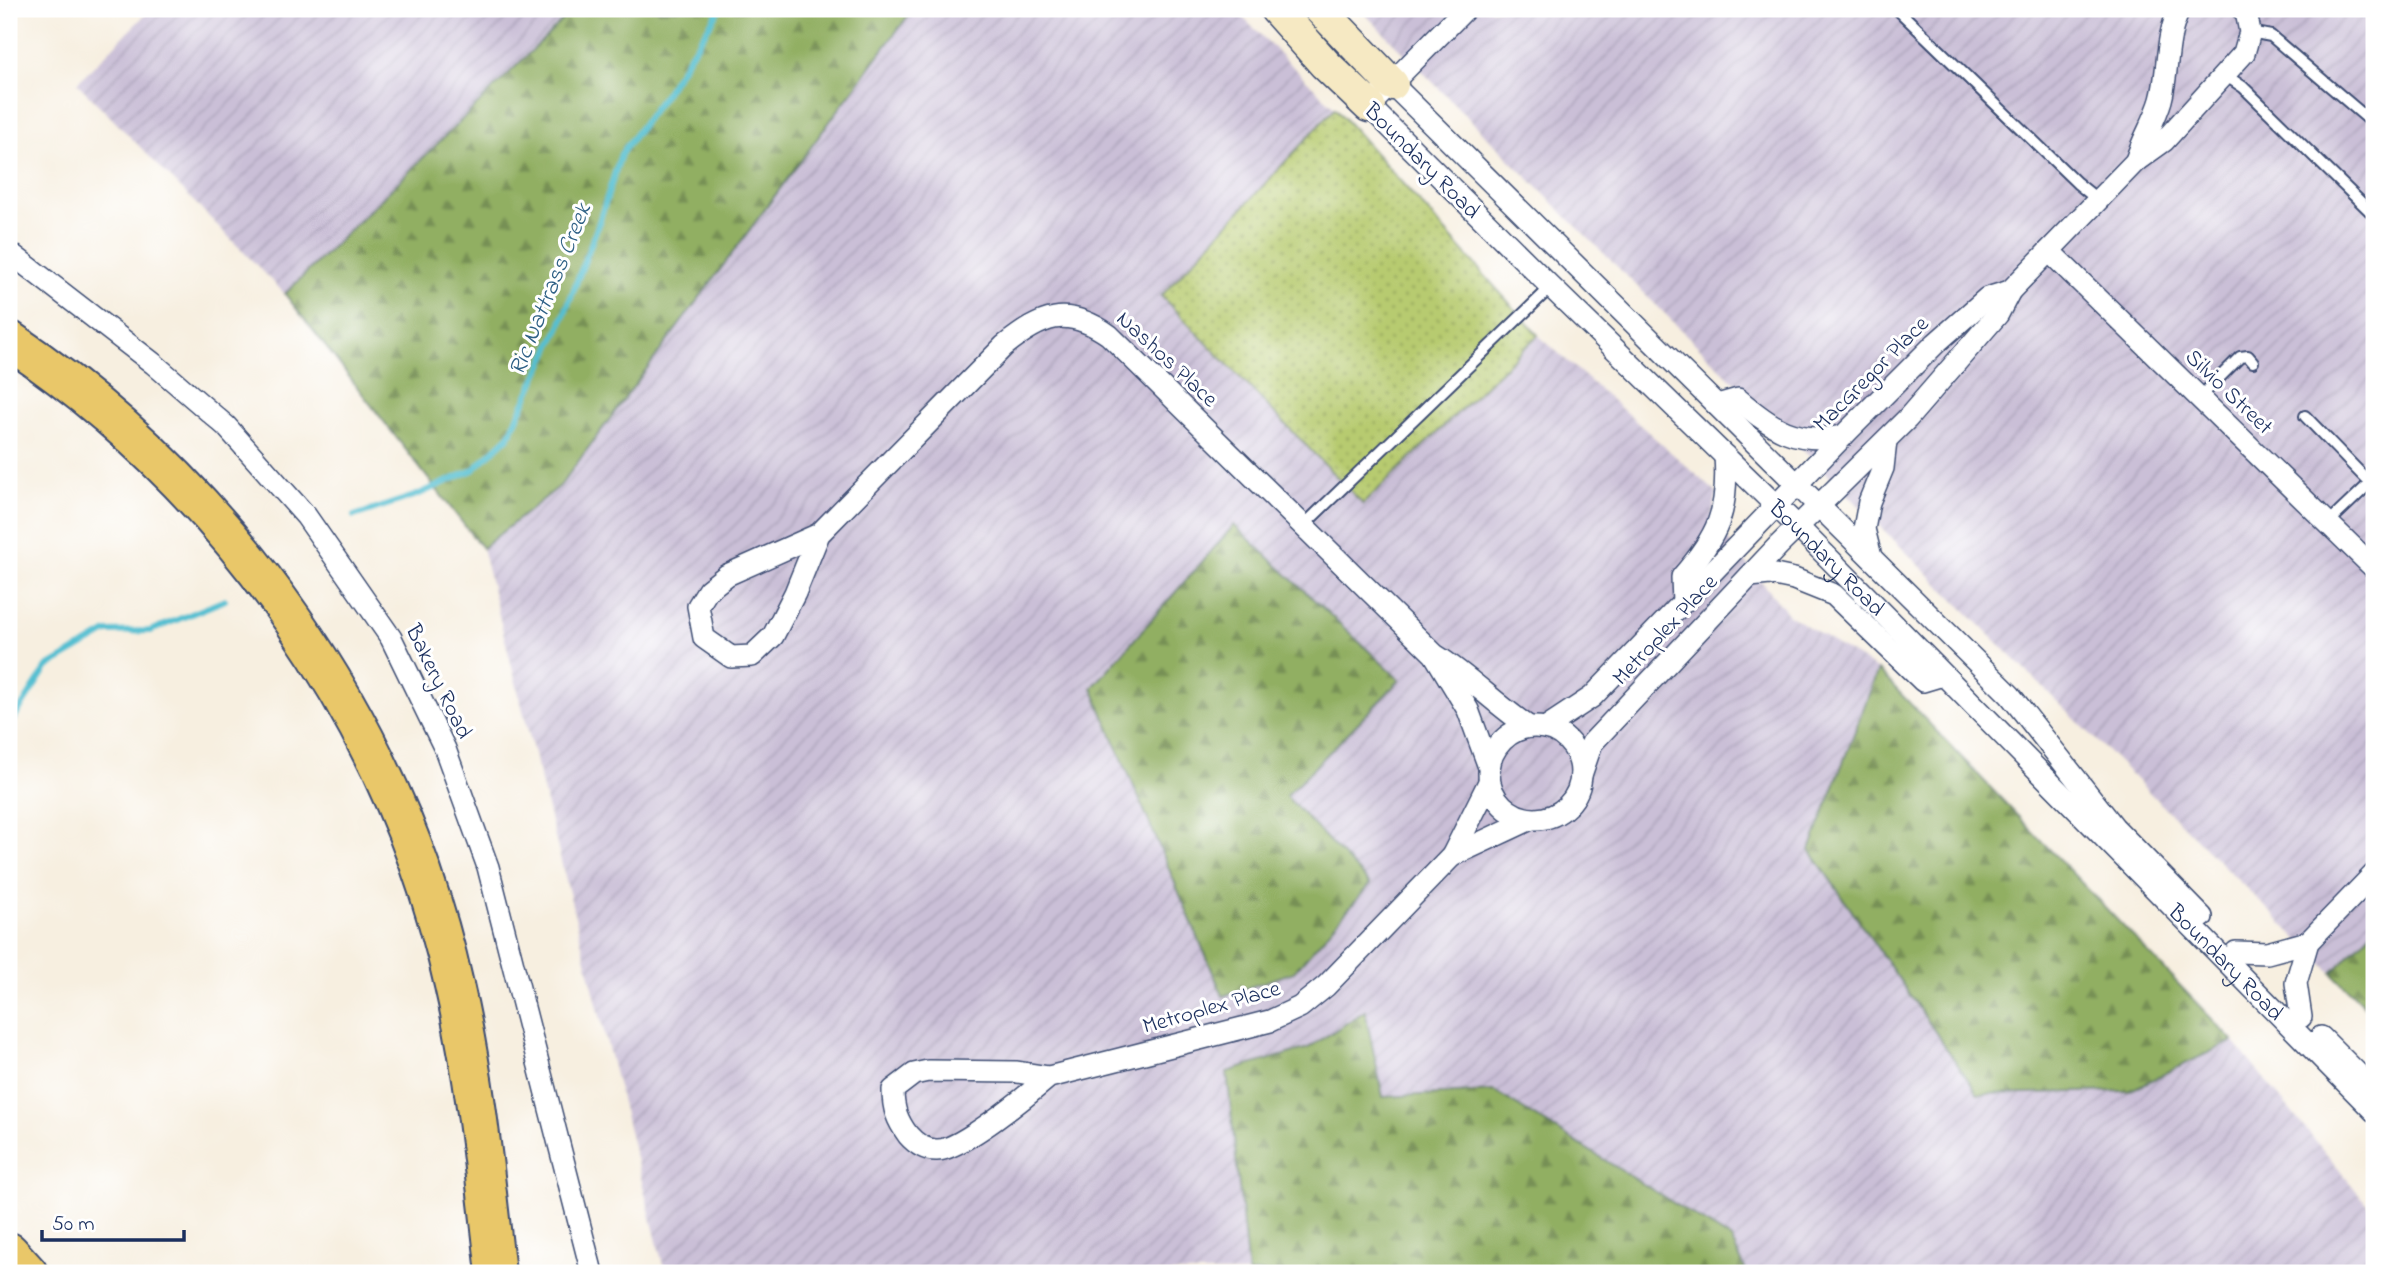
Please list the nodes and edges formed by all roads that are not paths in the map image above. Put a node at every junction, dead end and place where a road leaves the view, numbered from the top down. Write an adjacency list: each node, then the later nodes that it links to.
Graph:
1 (1276, 9): 10 (street, Boundary Road)
2 (1320, 9): 9 (street, Boundary Road)
3 (1465, 9): 9 (street)
4 (1897, 9): 13 (lane)
5 (2180, 9): 12 (street, MacGregor Place)
6 (2242, 9): 7 (street)
7 (2250, 32): 8 (street, MacGregor Place); 11 (lane)
8 (2225, 75): 12 (street, MacGregor Place); 14 (lane)
9 (1392, 84): 10 (street); 22 (street, Boundary Road)
10 (1369, 106): 17 (street, Boundary Road)
11 (2374, 124)
12 (2136, 161): 13 (street, MacGregor Place)
13 (2098, 200): 15 (street, MacGregor Place)
14 (2374, 215)
15 (2049, 251): 18 (street, MacGregor Place); 21 (street, Silvio Street)
16 (9, 252): 56 (street, Bakery Road)
17 (1550, 287): 26 (street, Boundary Road); 32 (lane)
18 (2010, 291): 24 (street, MacGregor Place); 25 (street, MacGregor Place)
19 (9, 340): 55 (highway)
20 (2253, 362): 21 (lane)
21 (2199, 398): 31 (street, Silvio Street)
22 (1717, 405): 24 (street); 28 (street, Boundary Road)
23 (2305, 416): 27 (lane)
24 (1843, 436): 28 (street, MacGregor Place)
25 (1886, 441): 30 (street, MacGregor Place); 35 (street)
26 (1725, 456): 29 (street, Boundary Road); 38 (street)
27 (2372, 483): 31 (lane)
28 (1798, 484): 29 (street, MacGregor Place); 30 (street, Boundary Road)
29 (1777, 506): 33 (street, Boundary Road); 38 (street, Metroplex Place)
30 (1820, 506): 33 (street, MacGregor Place); 35 (street, Boundary Road)
31 (2328, 523): 36 (street, Silvio Street)
32 (1303, 526): 34 (street, Nashos Place); 39 (street, Nashos Place)
33 (1798, 527): 37 (street, Metroplex Place); 40 (street, Boundary Road)
34 (819, 534): 34 (street, Nashos Place)
35 (1872, 558): 48 (street, Boundary Road)
36 (2374, 568)
37 (1750, 576): 40 (street); 43 (street, Metroplex Place)
38 (1683, 602): 41 (street, Metroplex Place)
39 (1435, 655): 41 (street, Nashos Place); 42 (street, Nashos Place)
40 (1943, 675): 52 (street, Boundary Road)
41 (1537, 728): 42 (street); 43 (street)
42 (1489, 774): 44 (street); 45 (street, Metroplex Place)
43 (1581, 775): 44 (street)
44 (1530, 820): 45 (street, Metroplex Place)
45 (1452, 856): 50 (street, Metroplex Place)
46 (2374, 874): 47 (street)
47 (2308, 942): 48 (street); 49 (street)
48 (2236, 952): 49 (street, Boundary Road)
49 (2301, 1017): 51 (street, Boundary Road)
50 (1049, 1077): 50 (street, Metroplex Place)
51 (2374, 1090)
52 (2374, 1111)
53 (9, 1252): 54 (highway)
54 (28, 1273)
55 (496, 1273)
56 (592, 1273)

